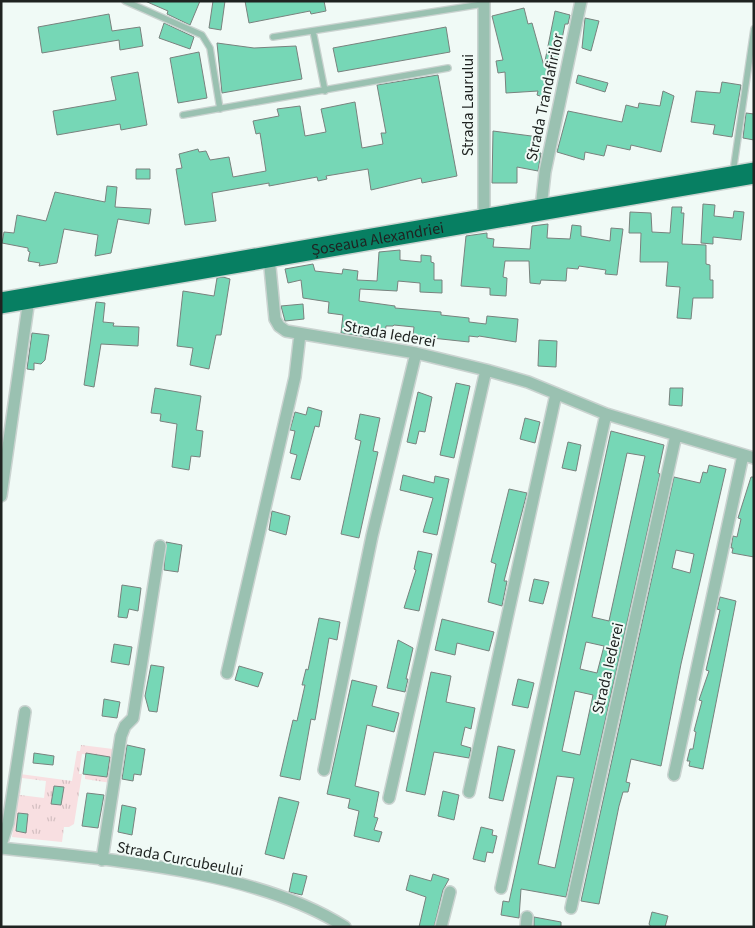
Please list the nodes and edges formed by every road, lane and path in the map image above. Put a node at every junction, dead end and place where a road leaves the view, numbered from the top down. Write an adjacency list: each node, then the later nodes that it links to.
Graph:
1 (125, 1): 9 (lane)
2 (581, 1): 12 (street, Strada Trandafirilor)
3 (484, 2): 5 (lane); 13 (street, Strada Laurului)
4 (754, 29): 11 (lane)
5 (313, 31): 6 (lane); 8 (lane)
6 (273, 37)
7 (448, 68): 8 (lane)
8 (325, 91): 9 (lane)
9 (220, 109): 10 (lane)
10 (183, 115)
11 (747, 167): 12 (highway, Șoseaua Alexandriei); 14 (highway, Șoseaua Alexandriei)
12 (542, 193): 13 (highway, Șoseaua Alexandriei)
13 (484, 209): 15 (highway, Șoseaua Alexandriei)
14 (268, 257): 16 (highway, Șoseaua Alexandriei); 18 (street, Strada Iederei)
15 (1, 292)
16 (29, 299): 17 (highway, Șoseaua Alexandriei); 25 (street)
17 (1, 303)
18 (300, 334): 19 (street, Strada Iederei); 27 (street)
19 (416, 353): 20 (street, Strada Iederei); 29 (street)
20 (486, 370): 21 (street, Strada Iederei); 32 (street)
21 (556, 394): 22 (street, Strada Iederei); 31 (street)
22 (606, 414): 23 (street, Strada Iederei); 35 (street)
23 (676, 435): 24 (street, Strada Iederei); 37 (street, Strada Iederei)
24 (748, 456): 30 (street)
25 (1, 496)
26 (160, 546): 34 (street)
27 (227, 673)
28 (25, 712): 33 (street)
29 (324, 770)
30 (674, 775)
31 (468, 792)
32 (389, 798)
33 (1, 847): 34 (street, Strada Curcubeului)
34 (102, 860): 38 (street, Strada Curcubeului)
35 (501, 888)
36 (450, 892): 39 (street)
37 (571, 908)
38 (346, 927)
39 (440, 927)

